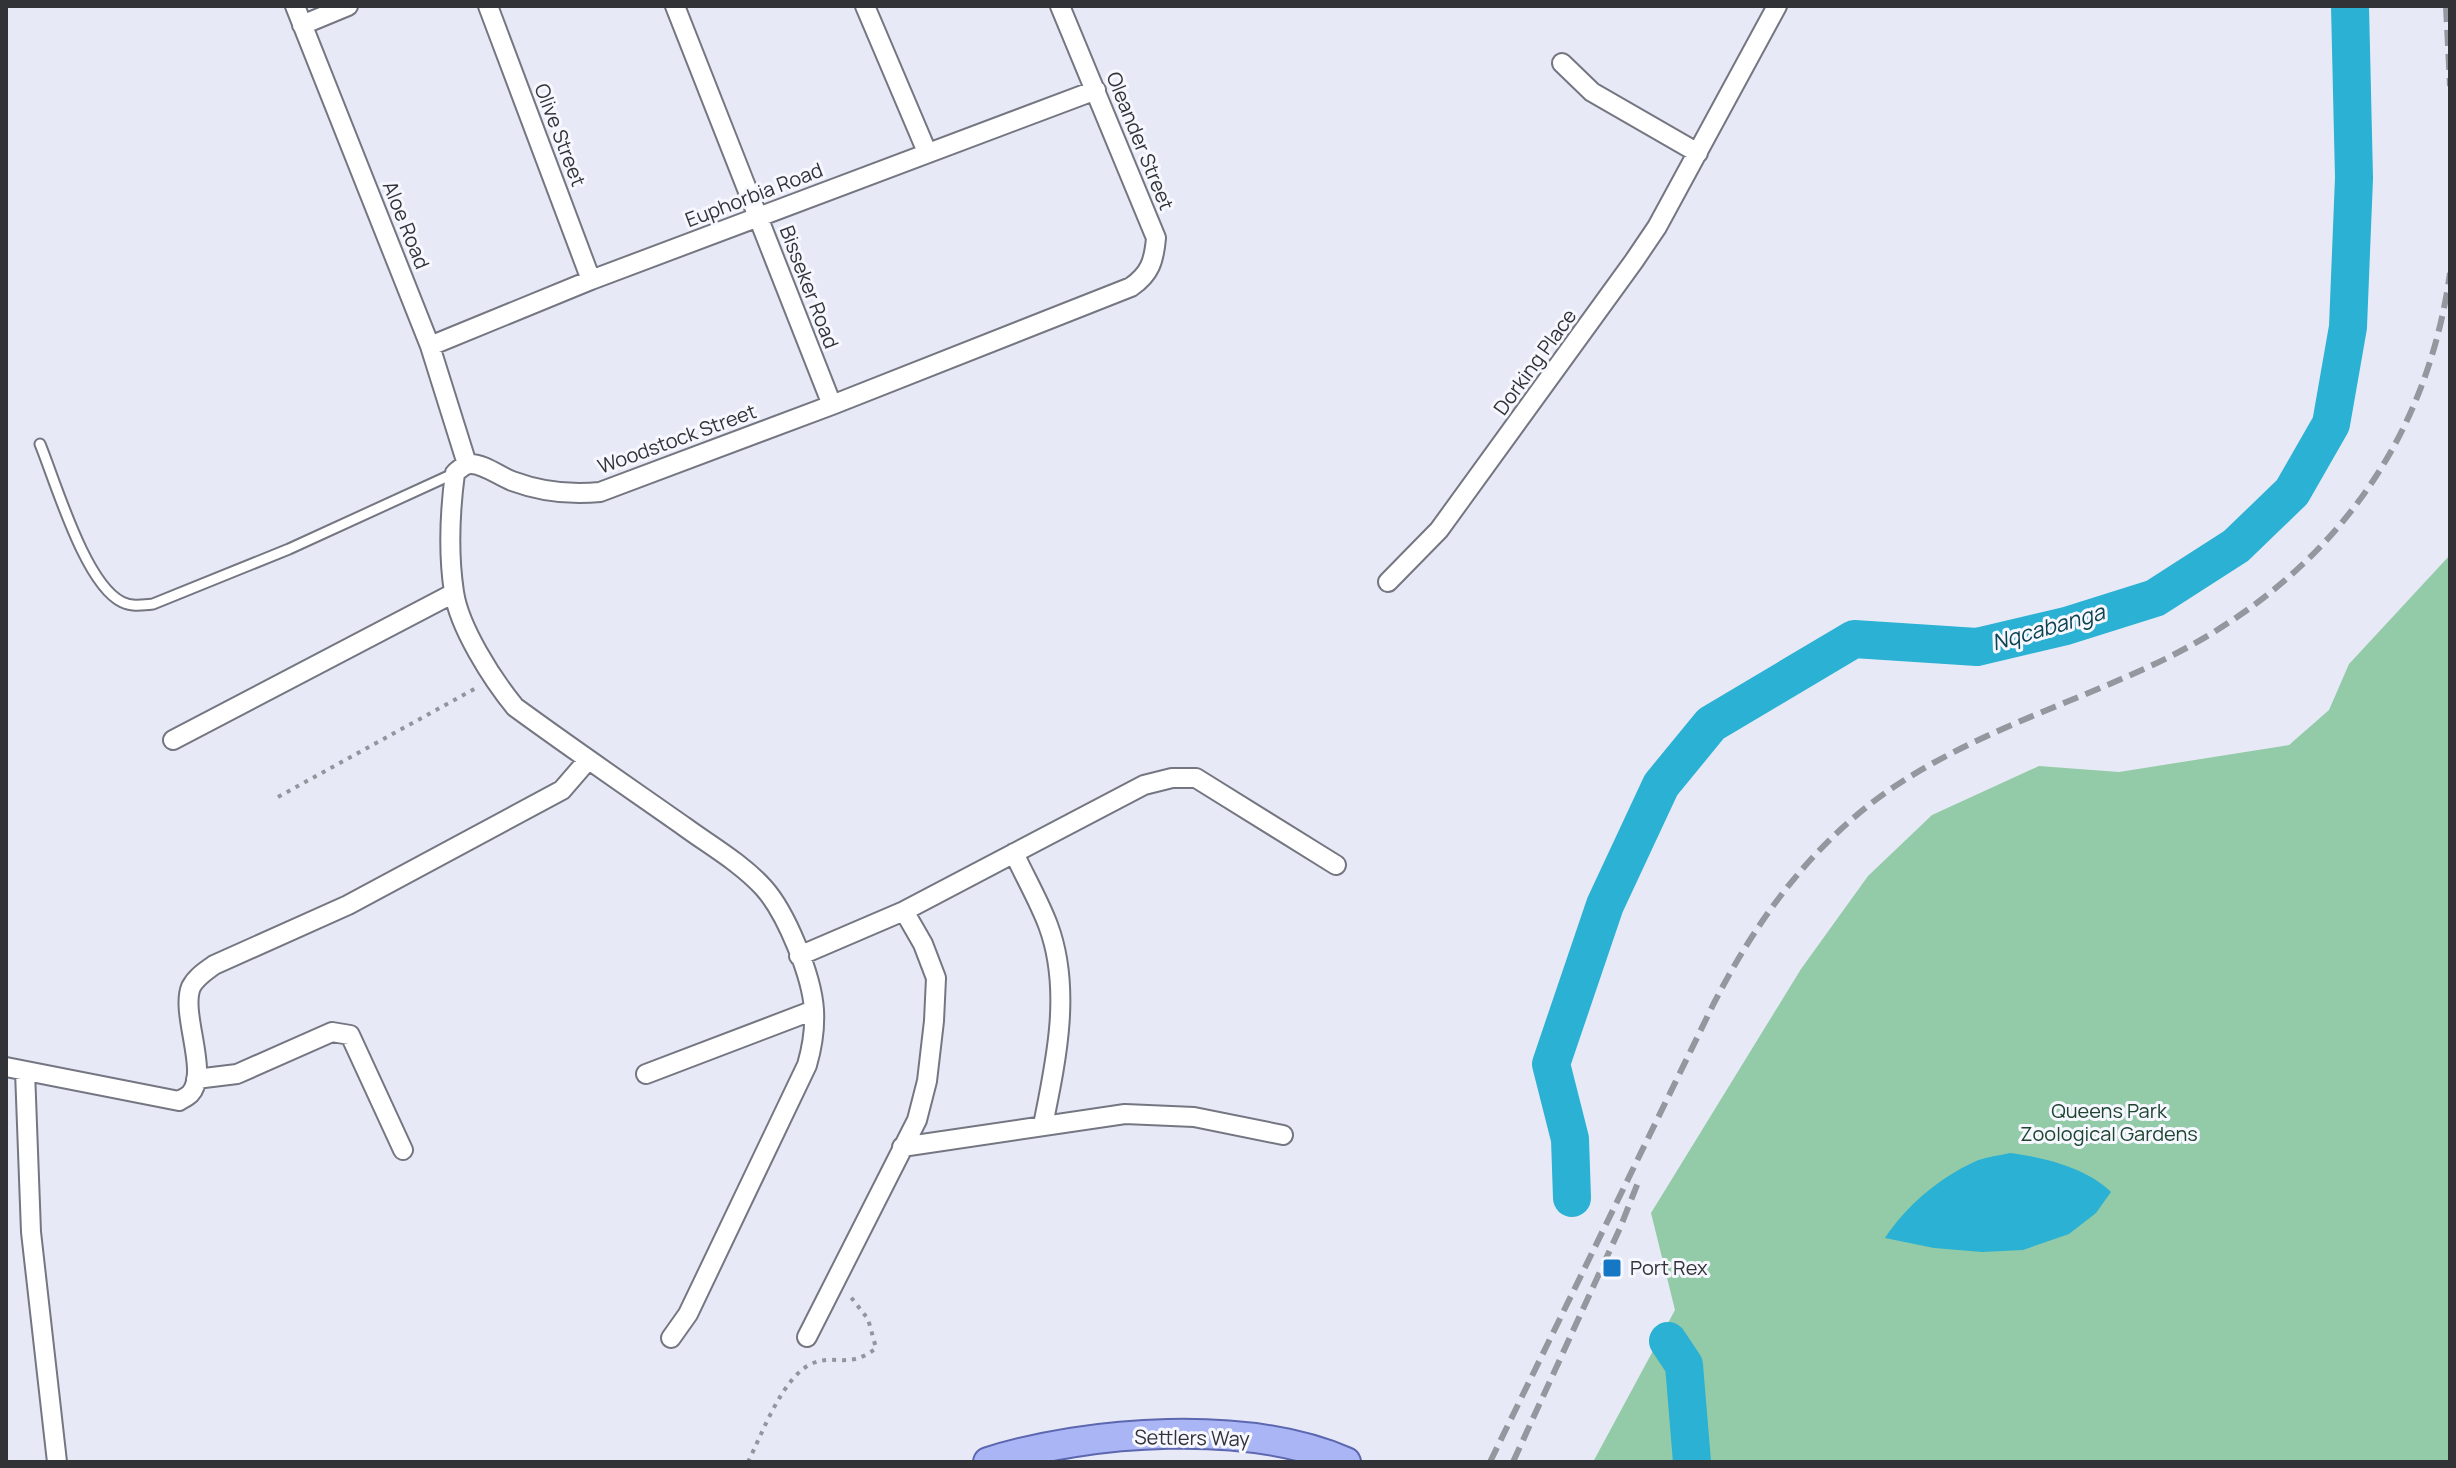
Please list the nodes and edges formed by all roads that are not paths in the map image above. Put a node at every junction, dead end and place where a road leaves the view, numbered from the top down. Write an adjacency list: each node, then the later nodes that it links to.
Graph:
1 (295, 6): 8 (street, Aloe Road)
2 (348, 6): 8 (street)
3 (488, 6): 14 (street, Olive Street)
4 (675, 6): 13 (street, Bisseker Road)
5 (865, 6): 11 (street)
6 (1060, 6): 10 (street, Oleander Street)
7 (1777, 6): 12 (street, Dorking Place)
8 (302, 25): 16 (street, Aloe Road)
9 (1562, 63): 12 (street)
10 (1096, 90): 11 (street, Euphorbia Road); 15 (street, Oleander Street)
11 (927, 152): 13 (street, Euphorbia Road)
12 (1698, 153): 20 (street, Dorking Place)
13 (758, 217): 14 (street, Euphorbia Road); 17 (street, Bisseker Road)
14 (591, 280): 16 (street, Euphorbia Road)
15 (1131, 287): 17 (street, Woodstock Street)
16 (430, 346): 19 (street, Aloe Road)
17 (832, 405): 19 (street, Woodstock Street)
18 (40, 444): 19 (lane)
19 (461, 469): 21 (street)
20 (1388, 582)
21 (454, 593): 22 (street); 23 (street)
22 (173, 740)
23 (587, 761): 27 (street); 32 (street)
24 (1014, 853): 25 (street); 26 (street); 33 (street)
25 (1336, 865)
26 (904, 911): 27 (street); 35 (street)
27 (799, 956): 28 (street)
28 (814, 1010): 31 (street); 38 (street)
29 (6, 1067): 30 (street)
30 (25, 1071): 32 (street); 40 (street)
31 (646, 1074)
32 (196, 1079): 36 (street)
33 (1043, 1125): 34 (street); 35 (street)
34 (1283, 1135)
35 (902, 1147): 37 (street)
36 (403, 1150)
37 (807, 1337)
38 (671, 1338)
39 (1343, 1461): 41 (main road, Settlers Way)
40 (57, 1462)
41 (988, 1462)

